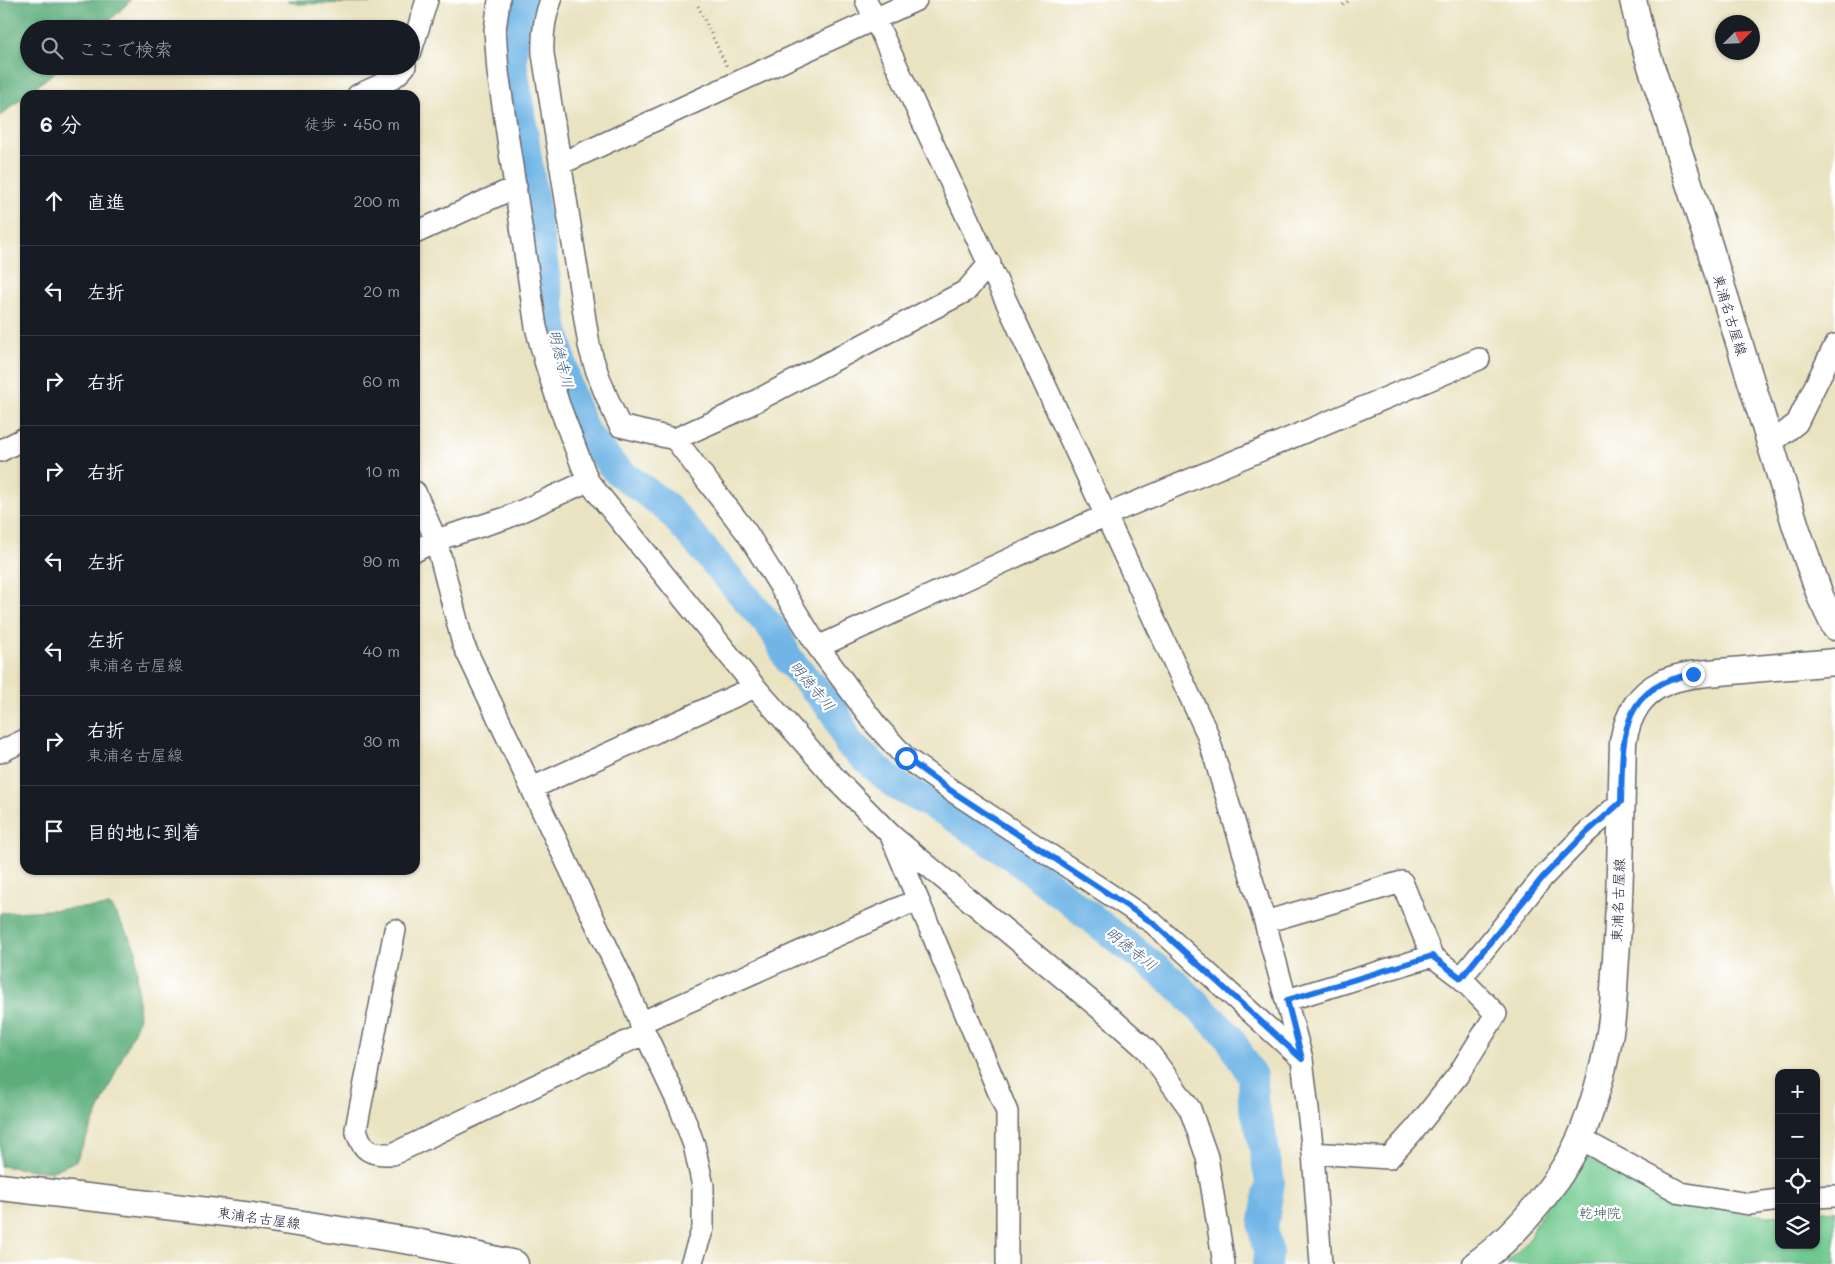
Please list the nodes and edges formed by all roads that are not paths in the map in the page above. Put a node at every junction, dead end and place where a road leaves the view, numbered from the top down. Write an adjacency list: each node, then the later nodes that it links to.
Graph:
1 (427, 0): 8 (street)
2 (499, 0): 12 (street)
3 (551, 0): 11 (street)
4 (866, 0): 7 (street)
5 (916, 0): 7 (street)
6 (1633, 0): 19 (main road, 東浦名古屋線)
7 (875, 19): 11 (street); 14 (street)
8 (420, 22)
9 (398, 75): 10 (street)
10 (369, 90)
11 (560, 164): 17 (street)
12 (516, 187): 13 (street); 21 (street)
13 (420, 231)
14 (990, 263): 17 (street); 23 (street)
15 (1835, 345): 19 (street)
16 (1479, 359): 23 (street)
17 (674, 440): 27 (street)
18 (20, 441): 20 (street)
19 (1770, 444): 26 (main road, 東浦名古屋線)
20 (0, 451)
21 (588, 481): 24 (street); 29 (street)
22 (420, 503): 24 (street)
23 (1106, 515): 27 (street); 38 (street)
24 (436, 540): 25 (street); 32 (street)
25 (420, 548)
26 (1835, 627)
27 (818, 648): 44 (street)
28 (1835, 662): 33 (main road, 東浦名古屋線)
29 (755, 687): 32 (street); 35 (street)
30 (20, 742): 31 (street)
31 (0, 752)
32 (532, 788): 43 (street)
33 (1621, 802): 34 (street); 36 (main road, 東浦名古屋線)
34 (1585, 834): 36 (street); 41 (street)
35 (891, 835): 37 (street); 54 (street)
36 (1621, 843): 45 (main road, 東浦名古屋線)
37 (917, 900): 43 (street); 53 (street)
38 (1265, 922): 40 (street); 42 (street)
39 (395, 930): 43 (street)
40 (1432, 956): 41 (street); 42 (street)
41 (1461, 978): 46 (street)
42 (1287, 1000): 44 (street)
43 (643, 1028): 52 (street)
44 (1302, 1059): 46 (street)
45 (1579, 1138): 50 (street); 56 (main road, 東浦名古屋線)
46 (1313, 1153): 55 (street)
47 (0, 1187): 51 (main road, 東浦名古屋線)
48 (1835, 1196): 49 (street)
49 (1820, 1197)
50 (1775, 1201)
51 (515, 1264)
52 (691, 1264)
53 (1007, 1264)
54 (1224, 1264)
55 (1321, 1264)
56 (1476, 1264)

